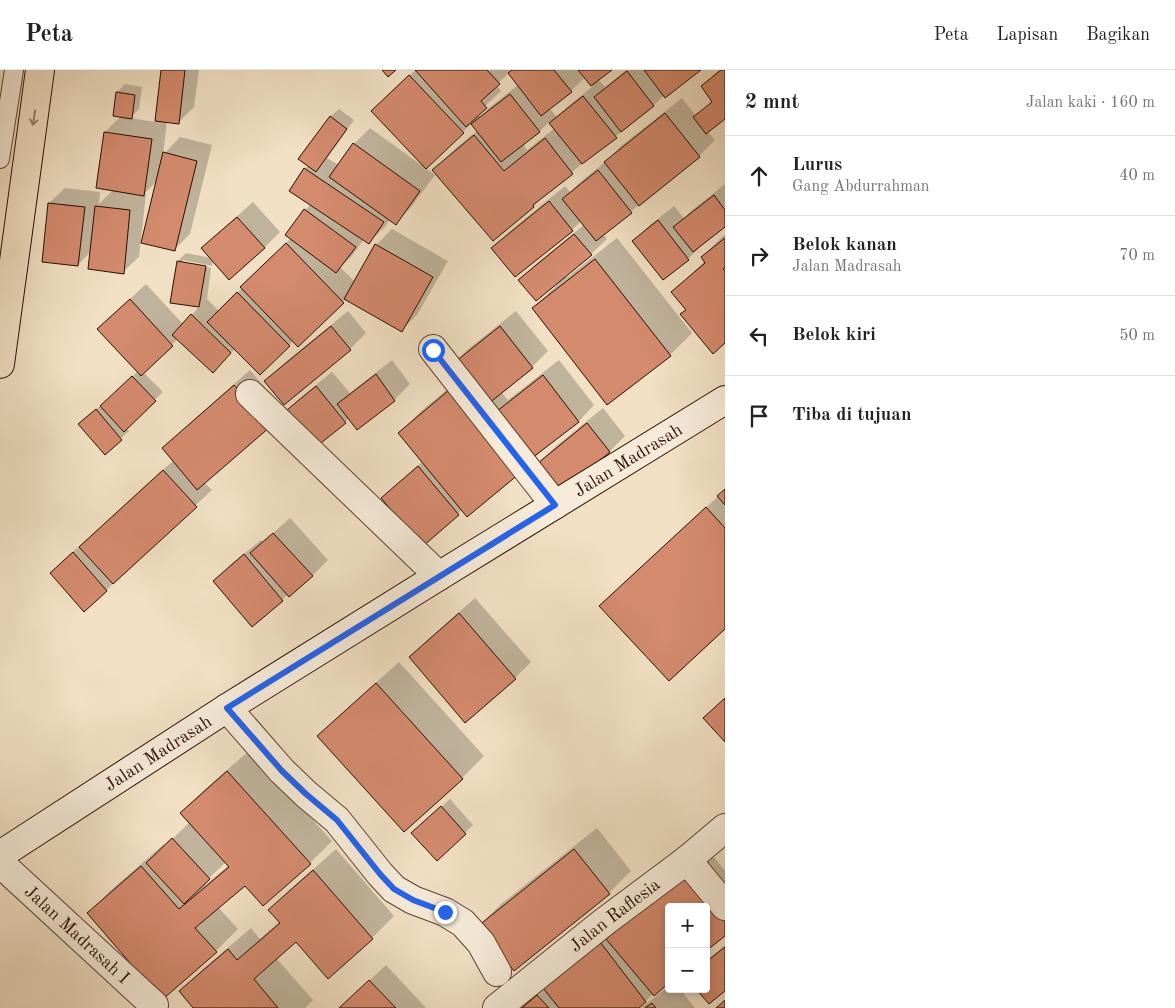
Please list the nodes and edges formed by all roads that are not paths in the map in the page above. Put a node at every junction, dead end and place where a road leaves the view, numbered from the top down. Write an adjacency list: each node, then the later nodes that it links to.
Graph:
1 (14, 70): 3 (lane)
2 (40, 70): 5 (main road, one-way to 5)
3 (0, 159)
4 (433, 350): 8 (street)
5 (0, 364)
6 (250, 394): 9 (street)
7 (725, 400): 8 (street, Jalan Madrasah)
8 (555, 505): 9 (street, Jalan Madrasah)
9 (439, 576): 10 (street, Jalan Madrasah)
10 (227, 708): 12 (street, Jalan Madrasah); 16 (street)
11 (725, 828): 13 (street, Jalan Raflesia)
12 (0, 855)
13 (687, 860): 15 (street); 18 (street, Jalan Raflesia)
14 (0, 864): 17 (street, Jalan Madrasah I)
15 (725, 906)
16 (497, 972)
17 (154, 1005)
18 (497, 1008)

